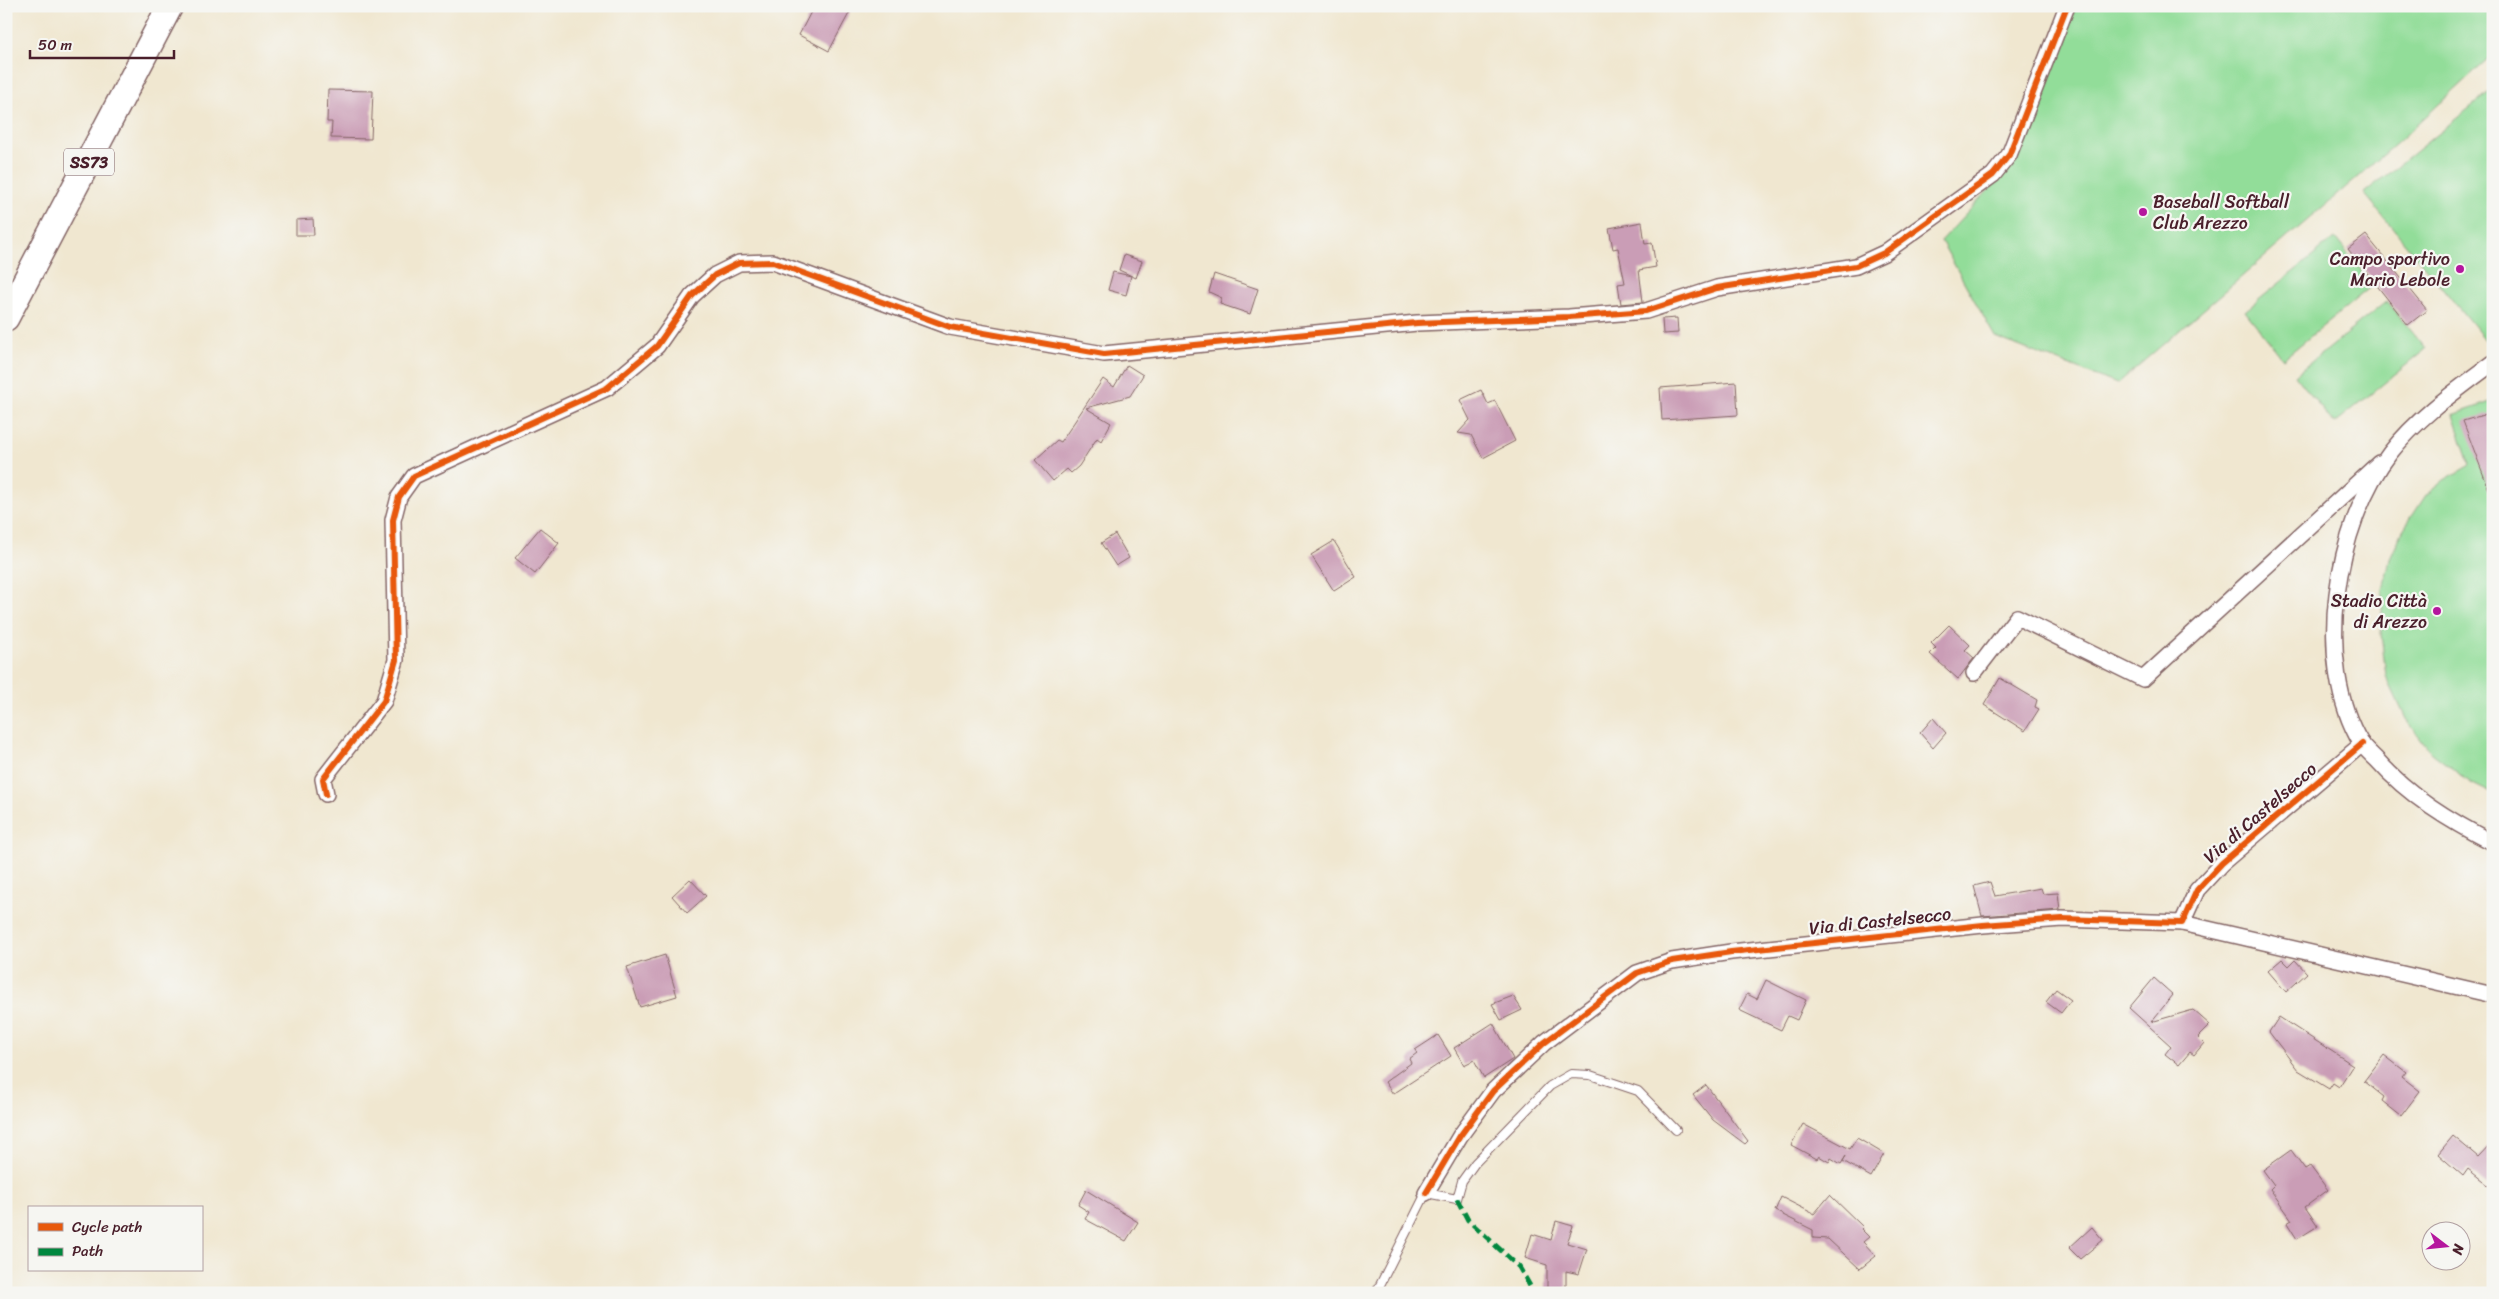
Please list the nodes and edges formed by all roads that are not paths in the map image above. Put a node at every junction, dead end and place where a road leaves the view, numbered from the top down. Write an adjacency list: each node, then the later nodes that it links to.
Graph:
1 (170, 6): 3 (main road, SS73)
2 (2068, 6): 8 (street)
3 (6, 318)
4 (2493, 363): 5 (street)
5 (2390, 453): 6 (street); 7 (street)
6 (1974, 673)
7 (2362, 744): 9 (street); 10 (street, Via di Castelsecco)
8 (326, 794)
9 (2493, 843)
10 (2182, 923): 11 (street, Via di Castelsecco); 13 (street, Via di Castelsecco)
11 (2493, 995)
12 (1676, 1130): 13 (lane)
13 (1426, 1193): 14 (lane)
14 (1376, 1293)

